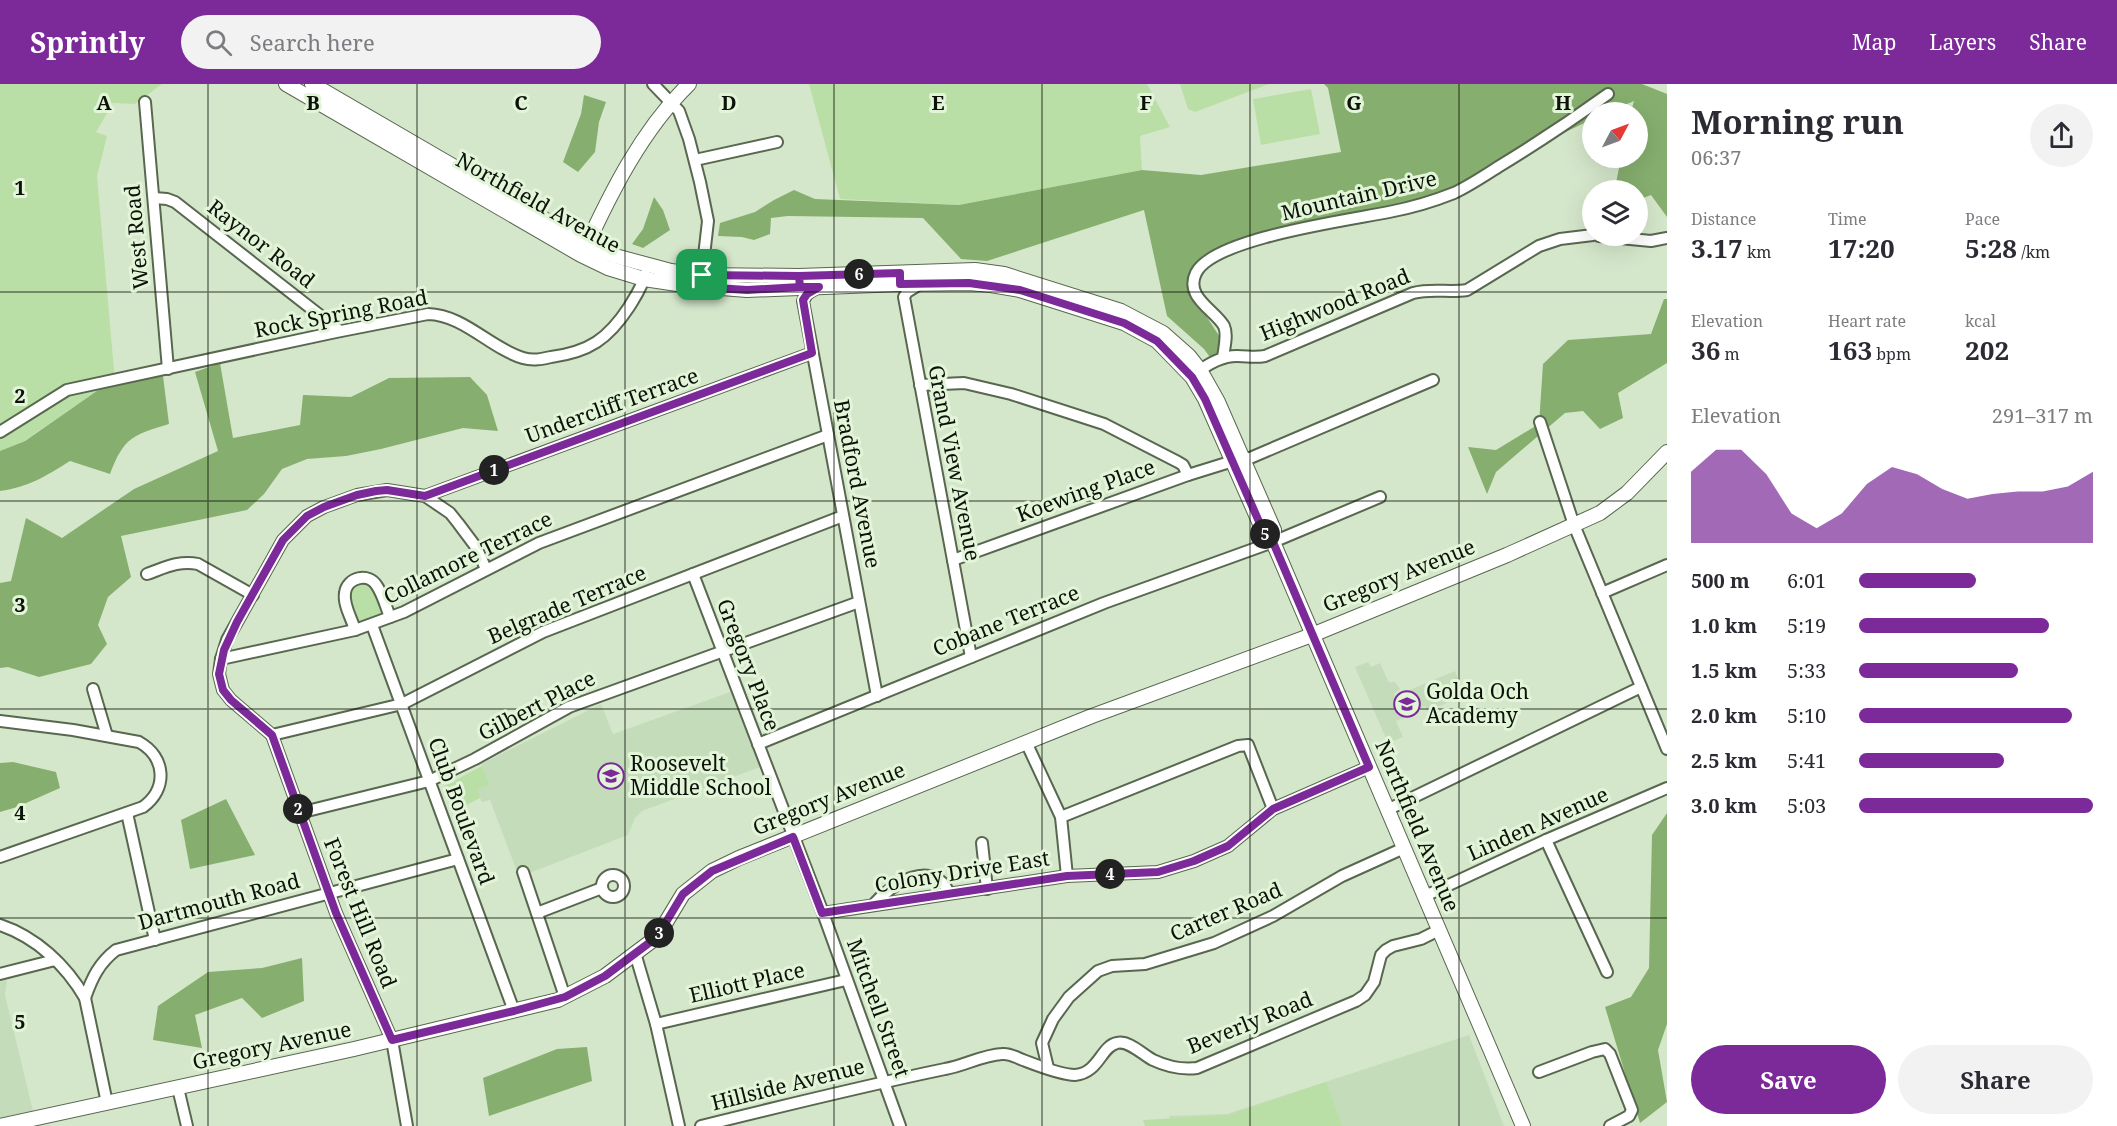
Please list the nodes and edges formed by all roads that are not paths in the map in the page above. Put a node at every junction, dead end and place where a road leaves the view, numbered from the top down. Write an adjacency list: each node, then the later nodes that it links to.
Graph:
1 (286, 84): 14 (main road, Northfield Avenue)
2 (312, 84): 14 (main road, Northfield Avenue)
3 (653, 84): 6 (street)
4 (689, 84): 6 (main road)
5 (1608, 94): 21 (street, Mountain Drive)
6 (672, 101): 9 (street); 14 (main road)
7 (145, 102): 10 (street, West Road)
8 (777, 142): 9 (street)
9 (695, 160): 16 (street)
10 (154, 198): 19 (street, Raynor Road); 22 (street, West Road)
11 (1582, 236): 21 (street, Highwood Road)
12 (1667, 238): 13 (street)
13 (1648, 241)
14 (584, 249): 15 (main road, Northfield Avenue)
15 (646, 272): 16 (main road, Northfield Avenue); 19 (street, Rock Spring Road)
16 (701, 281): 18 (main road, Northfield Avenue)
17 (901, 285): 18 (main road, Northfield Avenue); 18 (main road, Northfield Avenue); 23 (main road, Northfield Avenue); 23 (main road, Northfield Avenue); 25 (street, Grand View Avenue)
18 (801, 288): 20 (street, Bradford Avenue)
19 (340, 331): 22 (street, Rock Spring Road)
20 (812, 353): 28 (street, Bradford Avenue); 32 (street, Undercliff Terrace)
21 (1223, 358): 23 (street, Highwood Road)
22 (168, 369): 27 (street, Rock Spring Road)
23 (1196, 373): 30 (main road, Northfield Avenue)
24 (1433, 380): 30 (street, Koewing Place)
25 (920, 385): 31 (street); 37 (street, Grand View Avenue)
26 (1540, 422): 35 (street)
27 (0, 432)
28 (828, 435): 34 (street, Bradford Avenue); 39 (street, Collamore Terrace)
29 (1667, 452): 35 (main road, Gregory Avenue)
30 (1238, 460): 31 (street, Koewing Place); 36 (main road, Northfield Avenue)
31 (1188, 475): 37 (street, Koewing Place)
32 (425, 496): 39 (street); 43 (street)
33 (1380, 497): 36 (street, Cobane Terrace)
34 (843, 516): 41 (street, Belgrade Terrace); 44 (street, Bradford Avenue)
35 (1574, 525): 42 (street); 48 (main road, Gregory Avenue)
36 (1273, 542): 48 (main road, Northfield Avenue); 50 (street, Cobane Terrace)
37 (953, 560): 50 (street, Grand View Avenue)
38 (1667, 566): 42 (street)
39 (486, 569): 45 (street, Collamore Terrace)
40 (147, 574): 43 (street)
41 (693, 574): 49 (street, Gregory Place); 55 (street, Belgrade Terrace)
42 (1602, 593): 52 (street)
43 (253, 595): 51 (street)
44 (859, 602): 49 (street, Gilbert Place); 54 (street, Bradford Avenue)
45 (390, 617): 46 (street, Collamore Terrace); 47 (street)
46 (372, 625): 47 (street, Collamore Terrace); 55 (street, Club Boulevard)
47 (355, 630): 51 (street, Collamore Terrace)
48 (1312, 635): 59 (main road, Gregory Avenue); 62 (main road, Northfield Avenue)
49 (722, 650): 60 (street, Gregory Place); 63 (street, Gilbert Place)
50 (971, 657): 54 (street, Cobane Terrace)
51 (221, 659): 57 (street)
52 (1641, 687): 61 (street); 66 (street)
53 (93, 689): 58 (street)
54 (877, 696): 60 (street, Cobane Terrace)
55 (402, 704): 57 (street, Belgrade Terrace); 63 (street, Club Boulevard)
56 (0, 721): 58 (street)
57 (272, 735): 68 (street, Forest Hill Road)
58 (106, 736): 67 (street)
59 (1026, 742): 69 (street); 70 (main road, Gregory Avenue)
60 (758, 744): 70 (street, Gregory Place)
61 (1667, 748)
62 (1369, 767): 65 (street, Colony Drive East); 66 (main road, Northfield Avenue)
63 (429, 781): 68 (street, Gilbert Place); 75 (street, Club Boulevard)
64 (1667, 788): 71 (street, Linden Avenue)
65 (1273, 809): 69 (street); 77 (street, Colony Drive East)
66 (1387, 810): 73 (main road, Northfield Avenue)
67 (127, 813): 74 (street); 88 (street)
68 (299, 813): 80 (street, Forest Hill Road)
69 (1061, 817): 77 (street)
70 (793, 837): 85 (street, Mitchell Street); 89 (main road, Gregory Avenue)
71 (1546, 840): 82 (street, Linden Avenue); 91 (street)
72 (982, 843): 79 (street)
73 (1404, 848): 82 (main road, Northfield Avenue); 99 (street, Carter Road)
74 (0, 857)
75 (458, 859): 80 (street, Dartmouth Road); 96 (street, Club Boulevard)
76 (523, 872): 84 (street)
77 (1067, 876): 79 (street, Colony Drive East)
78 (602, 888): 84 (street)
79 (987, 889): 81 (street, Colony Drive East)
80 (329, 892): 88 (street, Dartmouth Road); 98 (street, Forest Hill Road)
81 (949, 893): 83 (street, Colony Drive East); 83 (street)
82 (1425, 896): 87 (main road, Northfield Avenue)
83 (873, 905): 85 (street, Colony Drive East)
84 (537, 913): 94 (street)
85 (822, 913): 93 (street, Mitchell Street)
86 (0, 925): 90 (street)
87 (1439, 930): 99 (street, Beverly Road); 110 (main road, Northfield Avenue)
88 (155, 940): 95 (street, Dartmouth Road)
89 (635, 953): 94 (main road, Gregory Avenue); 97 (street)
90 (55, 960): 92 (street); 95 (street)
91 (1607, 972)
92 (0, 974)
93 (846, 980): 97 (street, Elliott Place); 101 (street, Mitchell Street)
94 (565, 997): 96 (main road, Gregory Avenue)
95 (85, 998): 103 (street)
96 (514, 1011): 98 (main road, Gregory Avenue)
97 (656, 1024): 107 (street)
98 (392, 1040): 102 (main road, Gregory Avenue); 106 (street, Forest Hill Road)
99 (1048, 1068): 101 (street, Beverly Road)
100 (1539, 1072): 111 (street)
101 (884, 1081): 108 (street, Hillside Avenue); 109 (street, Mitchell Street)
102 (178, 1088): 103 (main road, Gregory Avenue); 105 (street)
103 (107, 1103): 104 (main road, Gregory Avenue)
104 (0, 1126)
105 (187, 1126)
106 (407, 1126)
107 (679, 1126)
108 (700, 1126)
109 (900, 1126)
110 (1523, 1126)
111 (1610, 1126)

